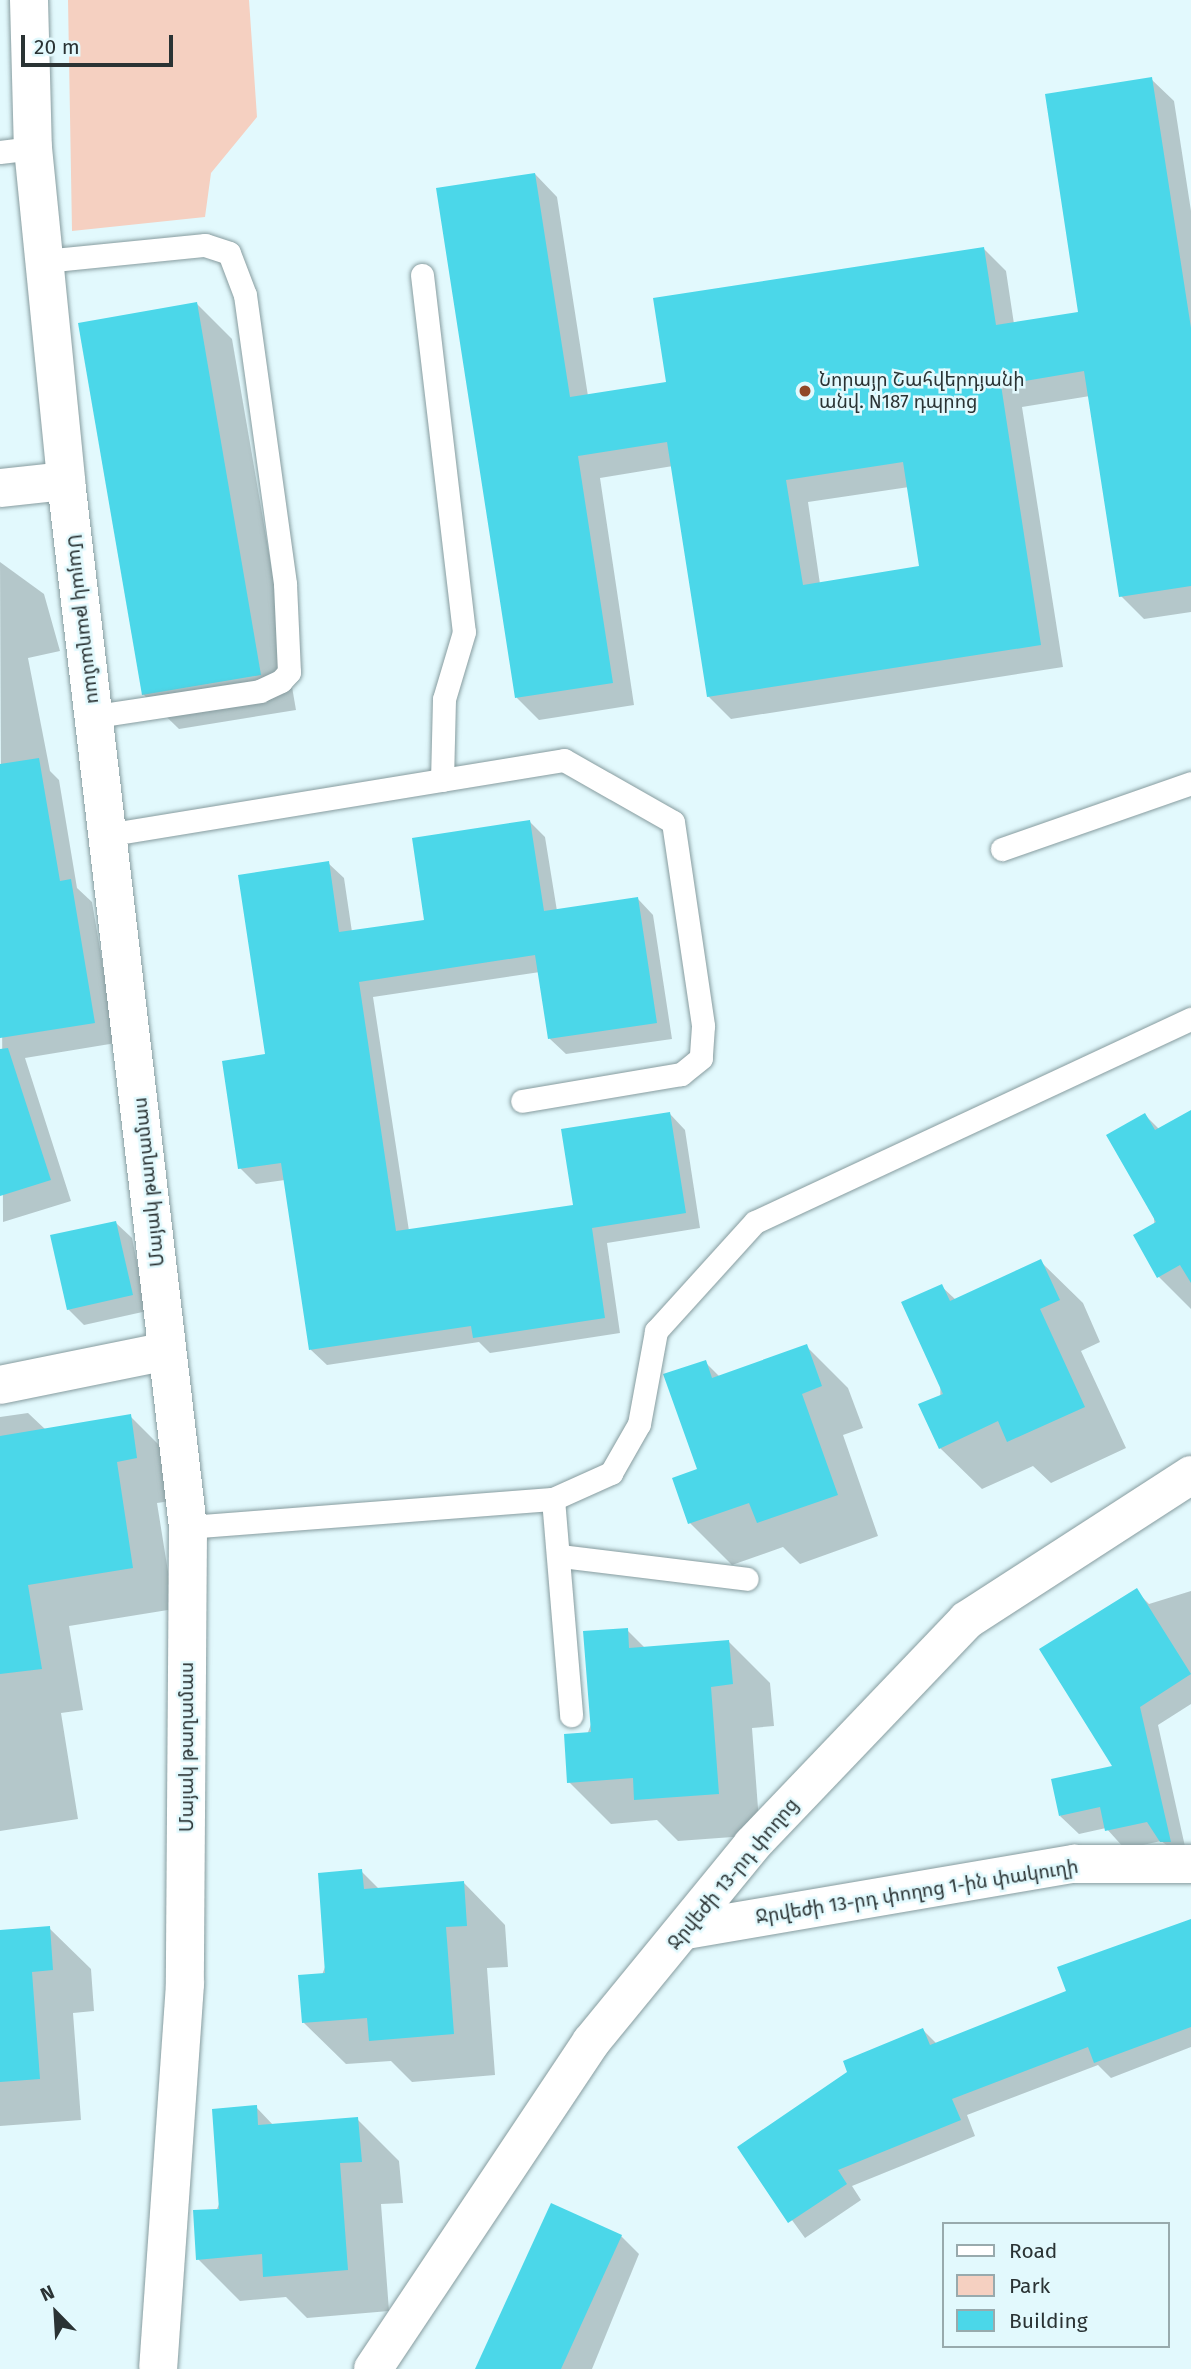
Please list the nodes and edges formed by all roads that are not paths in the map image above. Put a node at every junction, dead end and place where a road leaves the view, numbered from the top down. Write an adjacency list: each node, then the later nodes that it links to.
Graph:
1 (29, 0): 2 (street, Մայակ թաղամաս)
2 (16, 150): 3 (street, Մայակ թաղամաս)
3 (44, 261): 5 (street, Մայակ թաղամաս); 7 (lane)
4 (422, 275): 8 (lane)
5 (66, 481): 6 (street); 7 (street, Մայակ թաղամաս)
6 (0, 488)
7 (97, 716): 10 (street, Մայակ թաղամաս)
8 (442, 780): 10 (lane); 13 (lane)
9 (1191, 783): 11 (lane)
10 (112, 834): 14 (street, Մայակ թաղամաս)
11 (1002, 849)
12 (1191, 1019): 17 (lane)
13 (522, 1101)
14 (167, 1351): 15 (street); 18 (street, Մայակ թաղամաս)
15 (0, 1385)
16 (1191, 1475): 23 (street, Ջրվեժի 13-րդ փողոց)
17 (553, 1499): 18 (lane); 19 (lane)
18 (188, 1527): 24 (street, Մայակ թաղամաս)
19 (561, 1556): 20 (lane); 21 (lane)
20 (747, 1579)
21 (571, 1715)
22 (1191, 1864): 23 (street, Ջրվեժի 13-րդ փողոց 1-ին փակուղի)
23 (686, 1930): 25 (street, Ջրվեժի 13-րդ փողոց)
24 (158, 2367)
25 (373, 2369)

